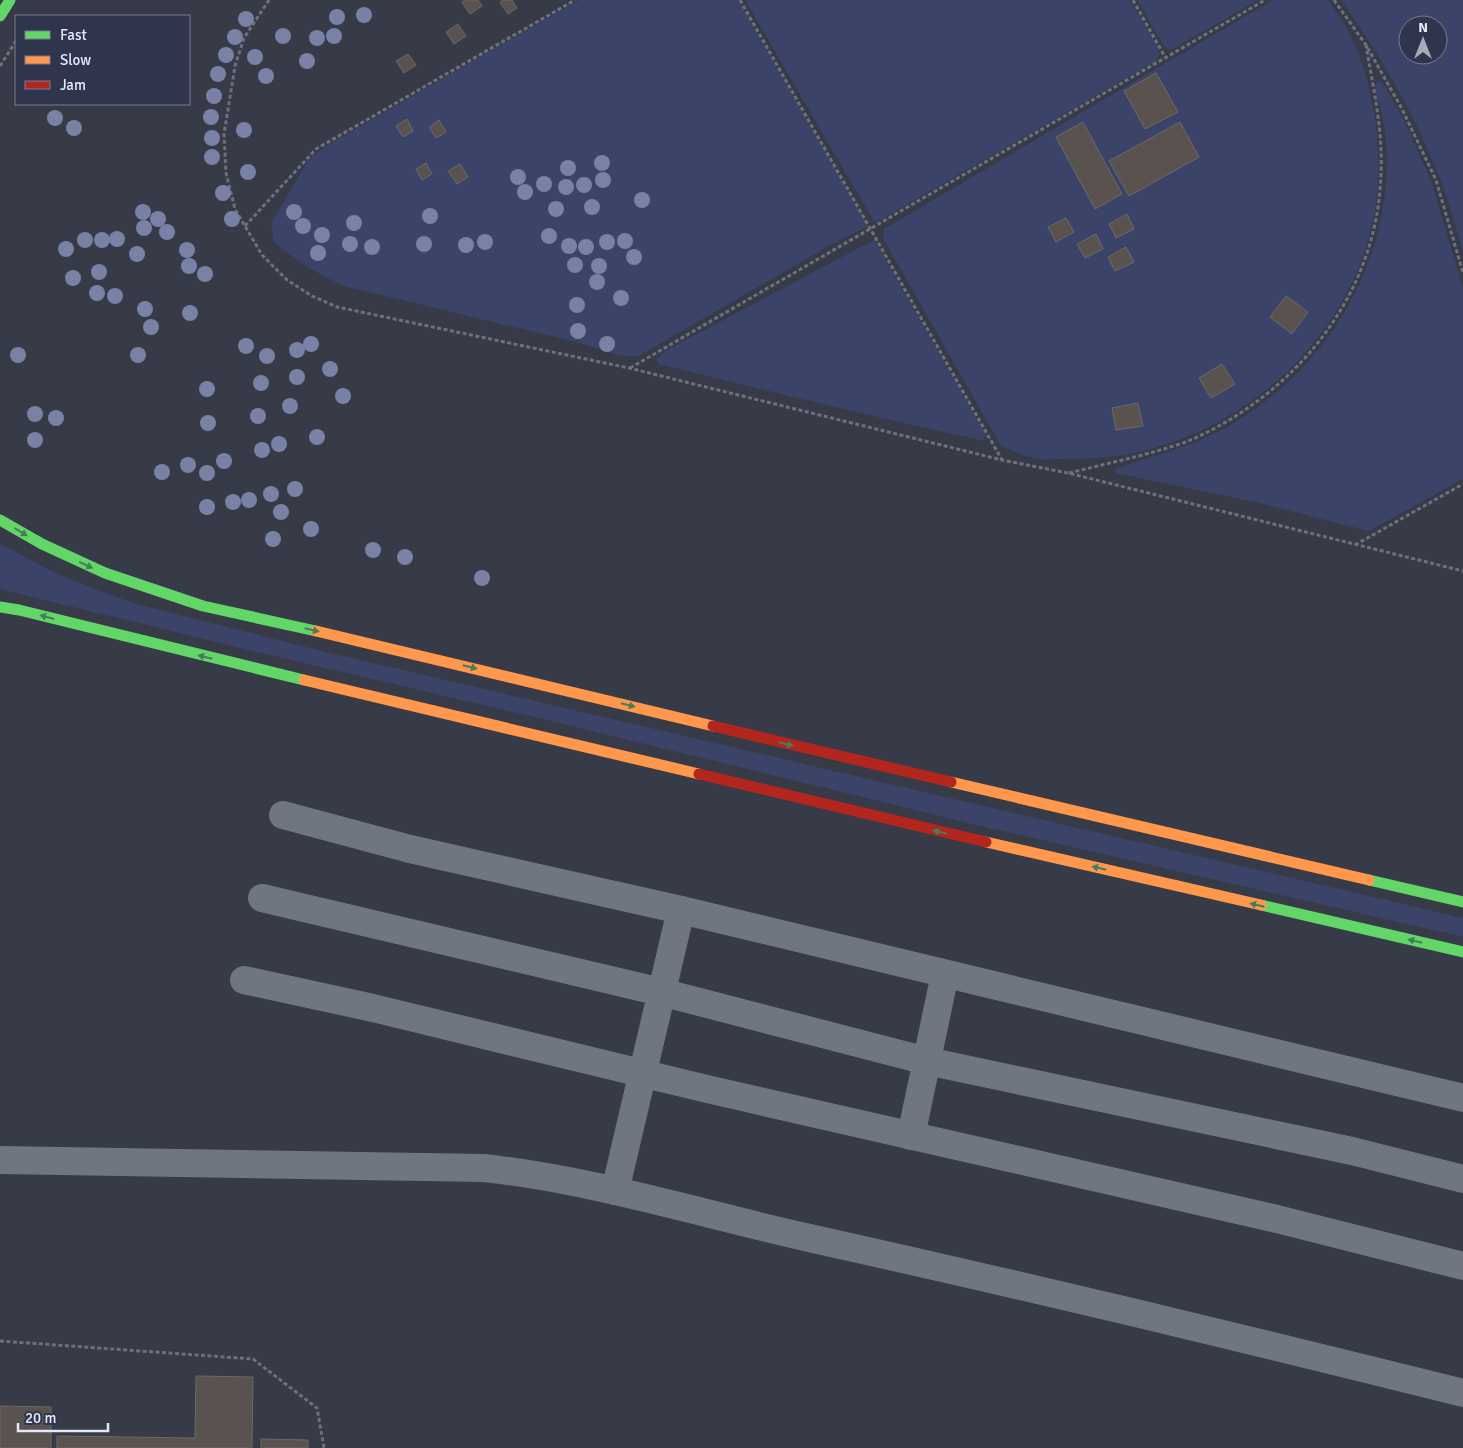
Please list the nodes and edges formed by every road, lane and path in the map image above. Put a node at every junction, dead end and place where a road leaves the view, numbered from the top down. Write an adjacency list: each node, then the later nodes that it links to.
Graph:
1 (10, 0): 8 (street)
2 (269, 0): 13 (path)
3 (575, 0): 13 (path)
4 (740, 0): 14 (path)
5 (1133, 0): 11 (path)
6 (1265, 0): 11 (path)
7 (1334, 0): 10 (path)
8 (0, 16)
9 (15, 43): 12 (path)
10 (1366, 45): 15 (path); 18 (path)
11 (1166, 57): 14 (path)
12 (0, 66)
13 (245, 226): 16 (path)
14 (872, 228): 16 (path); 17 (path)
15 (1463, 273)
16 (629, 368): 17 (path)
17 (1002, 460): 18 (path)
18 (1068, 473): 21 (path)
19 (1463, 484): 21 (path)
20 (0, 520): 26 (street, one-way to 26)
21 (1354, 545): 22 (path)
22 (1463, 571)
23 (0, 607): 28 (street, one-way to 23)
24 (283, 815): 27 (street)
25 (262, 898): 31 (street)
26 (1463, 902)
27 (681, 910): 29 (street); 31 (street)
28 (1463, 952)
29 (946, 974): 32 (street); 34 (street)
30 (244, 980): 33 (street)
31 (661, 992): 32 (street); 33 (street)
32 (927, 1060): 35 (street); 37 (street)
33 (642, 1074): 35 (street); 38 (street)
34 (1463, 1098)
35 (911, 1136): 39 (street)
36 (0, 1160): 38 (street)
37 (1463, 1179)
38 (615, 1191): 41 (street)
39 (1463, 1266)
40 (0, 1341): 42 (path)
41 (1463, 1393)
42 (324, 1448)

